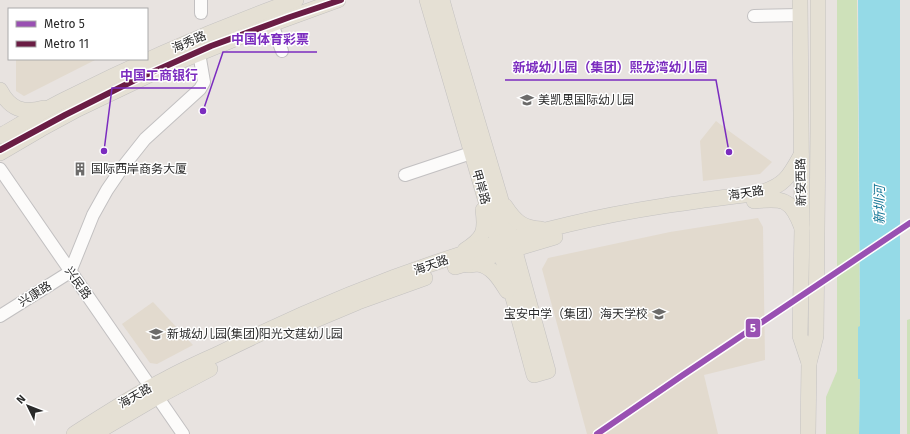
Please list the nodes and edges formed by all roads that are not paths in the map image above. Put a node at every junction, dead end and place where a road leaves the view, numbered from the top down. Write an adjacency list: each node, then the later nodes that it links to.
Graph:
1 (201, 0): 10 (street)
2 (296, 0): 18 (main road, 海秀路)
3 (338, 0): 13 (main road, 海秀路)
4 (421, 0): 12 (main road)
5 (427, 0): 12 (main road, 甲岸路)
6 (442, 0): 14 (main road, 甲岸路)
7 (449, 0): 14 (main road)
8 (818, 0): 36 (main road, 新安西路)
9 (800, 7): 11 (street); 22 (main road, 新安西路)
10 (201, 13)
11 (754, 16)
12 (433, 22): 21 (main road, 甲岸路)
13 (272, 24): 15 (street); 16 (main road, 海秀路)
14 (453, 39): 26 (main road, 甲岸路)
15 (282, 51)
16 (200, 53): 20 (main road, 海秀路); 32 (street)
17 (0, 90): 18 (main road)
18 (63, 101): 19 (main road, 海秀路)
19 (0, 136)
20 (0, 153)
21 (471, 153): 24 (street); 25 (main road, 甲岸路)
22 (801, 155): 27 (main road, 新安西路); 28 (main road, 海天路)
23 (0, 169): 32 (street, 兴民路)
24 (405, 175)
25 (479, 179): 30 (main road, 甲岸路); 31 (main road)
26 (500, 197): 28 (main road); 30 (main road, 甲岸路)
27 (802, 228): 29 (main road, 海天路); 34 (main road, 新安西路)
28 (548, 229): 30 (main road, 海天路)
29 (563, 235): 30 (main road, 海天路); 33 (main road)
30 (506, 246): 31 (main road, 海天路); 33 (main road, 甲岸路)
31 (452, 262): 33 (main road); 39 (main road, 海天路)
32 (70, 272): 35 (street, 兴康路); 39 (street, 兴民路)
33 (521, 301): 38 (main road, 甲岸路)
34 (801, 315): 36 (main road); 37 (main road, 新安西路)
35 (0, 316)
36 (816, 316): 37 (main road, 新安西路)
37 (809, 363): 43 (main road, 新安西路)
38 (541, 373)
39 (153, 392): 40 (main road, 海天路); 41 (main road, 海天路); 42 (street, 兴民路)
40 (74, 434)
41 (94, 434)
42 (183, 434)
43 (808, 434)

